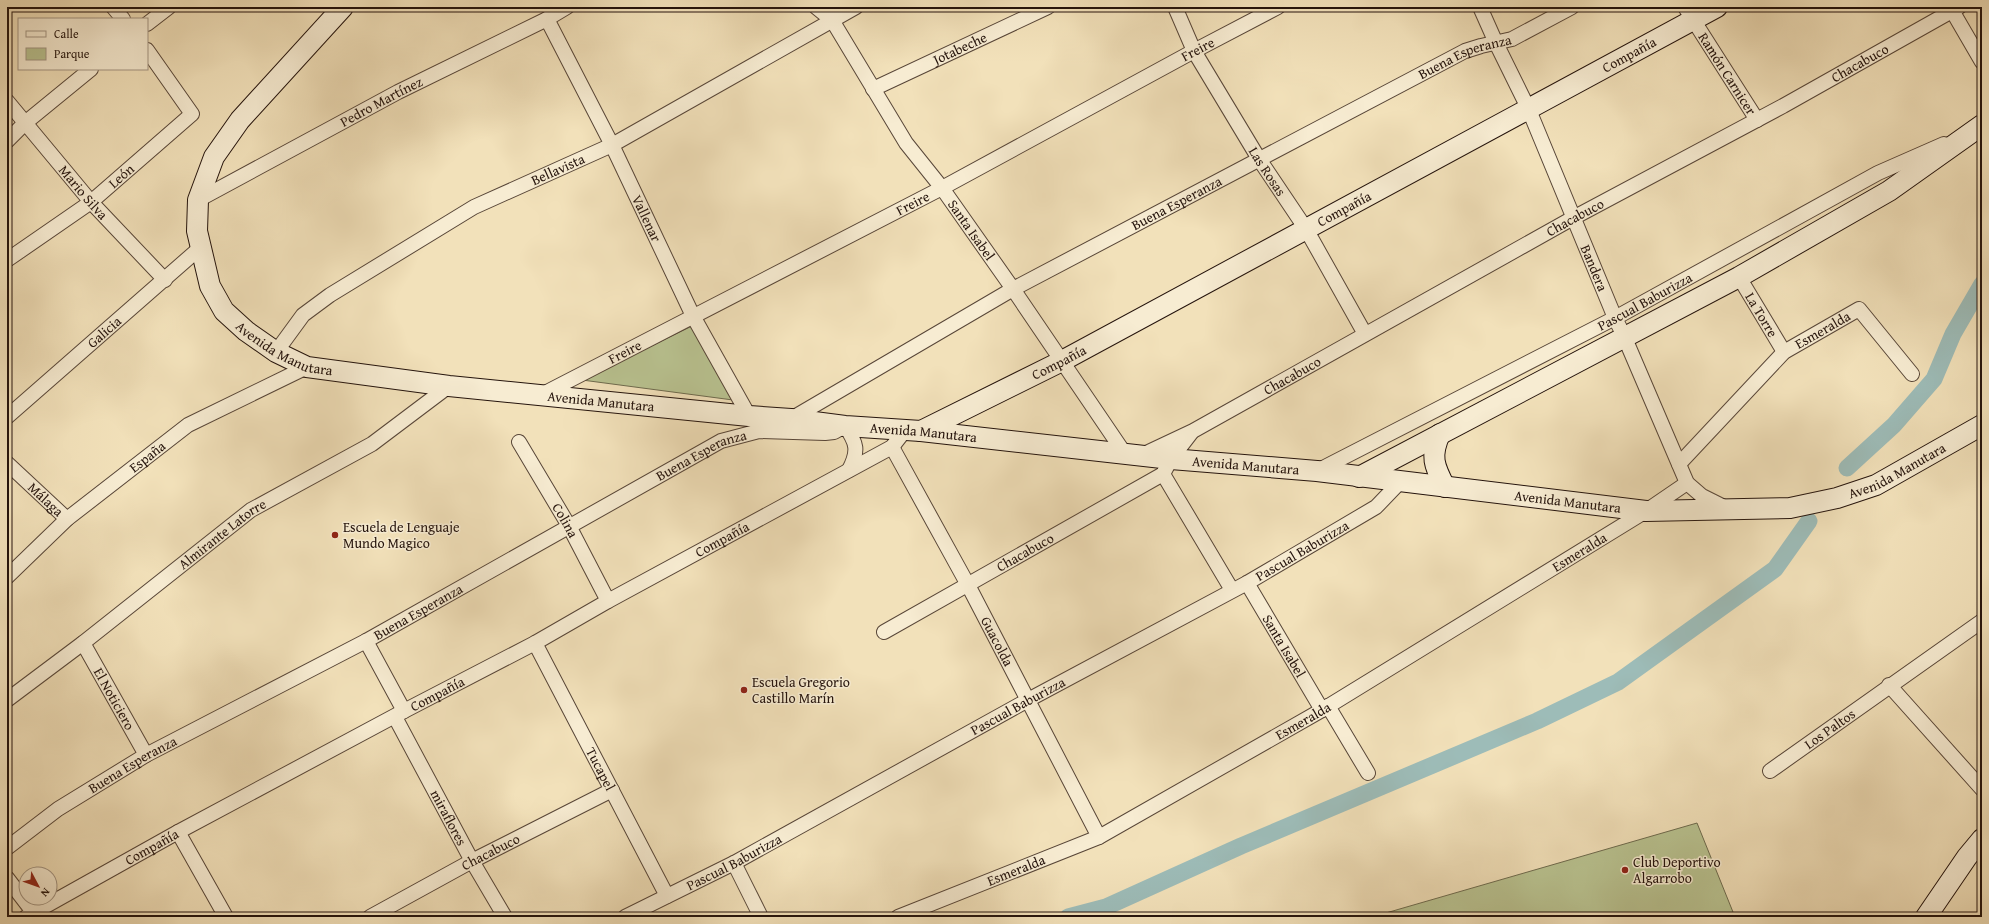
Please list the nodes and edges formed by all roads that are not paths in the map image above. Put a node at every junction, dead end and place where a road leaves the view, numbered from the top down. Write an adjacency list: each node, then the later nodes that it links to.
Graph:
1 (113, 7): 15 (street)
2 (169, 7): 18 (street)
3 (343, 7): 34 (main road, Avenida Manutara)
4 (567, 7): 16 (street, Pedro Martínez)
5 (816, 7): 17 (street, Santa Isabel)
6 (856, 7): 17 (street, Bellavista)
7 (1048, 7): 24 (street, Jotabeche)
8 (1175, 7): 21 (street, Las Rosas)
9 (1278, 7): 21 (street, Freire)
10 (1480, 7): 19 (street, Bandera)
11 (1572, 7): 19 (street, Buena Esperanza)
12 (1717, 7): 14 (main road, Compañía)
13 (1954, 8): 22 (street); 27 (street, Chacabuco)
14 (1689, 13): 26 (main road, Compañía); 27 (street, Ramón Carnicer)
15 (122, 18)
16 (547, 19): 31 (street, Vallenar); 34 (street, Pedro Martínez)
17 (832, 20): 24 (street, Santa Isabel); 31 (street, Bellavista)
18 (148, 23)
19 (1496, 43): 26 (street, Bandera); 32 (street, Buena Esperanza)
20 (148, 51): 35 (street, León)
21 (1194, 51): 32 (street, Las Rosas); 33 (street, Freire)
22 (1982, 62)
23 (90, 70): 28 (street)
24 (873, 89): 33 (street, Santa Isabel)
25 (7, 101): 28 (street, Mario Silva)
26 (1529, 110): 36 (street, Bandera); 37 (main road, Compañía)
27 (1757, 120): 36 (street, Chacabuco)
28 (25, 123): 30 (street); 35 (street, Mario Silva)
29 (1979, 132): 40 (main road, Pascual Baburizza); 44 (street, Pascual Baburizza)
30 (7, 141)
31 (612, 145): 43 (street, Vallenar); 47 (street, Bellavista)
32 (1259, 159): 37 (street, Las Rosas); 42 (street, Buena Esperanza)
33 (942, 188): 42 (street, Santa Isabel); 43 (street, Freire)
34 (198, 200): 38 (main road, Avenida Manutara)
35 (91, 202): 39 (street, León); 41 (street, Mario Silva)
36 (1573, 218): 44 (street, Bandera); 45 (street, Chacabuco)
37 (1306, 229): 45 (street, Las Rosas); 49 (main road, Compañía)
38 (200, 247): 41 (street, Galicia); 47 (main road, Avenida Manutara)
39 (7, 260)
40 (1739, 277): 46 (main road, Pascual Baburizza); 48 (street, La Torre)
41 (165, 280): 56 (street, Galicia)
42 (1013, 289): 49 (street, Santa Isabel); 57 (street, Buena Esperanza)
43 (693, 316): 53 (street, Freire); 55 (street, Vallenar)
44 (1615, 318): 46 (street, Bandera); 71 (street, Pascual Baburizza)
45 (1365, 334): 61 (street, Chacabuco)
46 (1624, 336): 62 (main road, Pascual Baburizza); 68 (street, Bandera)
47 (276, 352): 50 (main road, Avenida Manutara)
48 (1784, 352): 51 (street, Esmeralda); 68 (street, Esmeralda)
49 (1062, 361): 54 (main road, Compañía); 66 (street, Santa Isabel)
50 (307, 367): 52 (main road, Avenida Manutara); 78 (street, España)
51 (1912, 374)
52 (449, 386): 53 (main road, Avenida Manutara); 88 (street, Almirante Latorre)
53 (543, 394): 55 (main road, Avenida Manutara)
54 (969, 407): 60 (main road, Compañía); 63 (main road)
55 (749, 416): 57 (main road, Avenida Manutara)
56 (7, 417)
57 (791, 419): 59 (main road, Avenida Manutara)
58 (1982, 425): 77 (main road, Avenida Manutara)
59 (845, 426): 60 (main road, Avenida Manutara); 70 (street); 79 (street, Buena Esperanza)
60 (913, 430): 63 (main road, Avenida Manutara); 65 (street, Compañía)
61 (1193, 432): 66 (street, Chacabuco); 69 (street, Chacabuco)
62 (1440, 434): 72 (main road, Pascual Baburizza); 75 (main road)
63 (966, 436): 66 (main road, Avenida Manutara)
64 (519, 442): 79 (street, Colina)
65 (892, 447): 70 (street, Compañía); 82 (street, Guacolda)
66 (1134, 455): 69 (main road, Avenida Manutara)
67 (7, 462): 78 (street, Málaga)
68 (1679, 464): 74 (street, Bandera)
69 (1167, 467): 71 (main road, Avenida Manutara); 82 (street, Chacabuco); 83 (street)
70 (849, 470): 84 (street, Compañía)
71 (1317, 471): 72 (main road, Avenida Manutara)
72 (1359, 477): 73 (main road, Avenida Manutara)
73 (1401, 481): 75 (main road, Avenida Manutara); 81 (street, Pascual Baburizza)
74 (1687, 483): 76 (street, Esmeralda); 77 (street, Bandera)
75 (1446, 487): 76 (main road, Avenida Manutara)
76 (1646, 510): 77 (main road, Avenida Manutara); 93 (street, Esmeralda)
77 (1730, 510)
78 (67, 519): 80 (street, España)
79 (569, 526): 84 (street, Colina); 87 (street, Buena Esperanza)
80 (7, 577)
81 (1246, 583): 83 (street, Pascual Baburizza); 93 (street, Santa Isabel)
82 (968, 585): 86 (street, Chacabuco); 92 (street, Guacolda)
83 (1232, 590): 92 (street, Pascual Baburizza)
84 (608, 601): 89 (street, Compañía)
85 (1982, 621): 90 (street, Los Paltos)
86 (884, 632)
87 (366, 641): 94 (street, miraflores); 95 (street, Buena Esperanza)
88 (83, 643): 91 (street, Almirante Latorre); 95 (street, El Noticiero)
89 (535, 643): 94 (street, Compañía); 99 (street, Tucapel)
90 (1889, 685): 96 (street, Los Paltos); 98 (street)
91 (7, 700)
92 (1028, 700): 101 (street, Guacolda); 105 (street, Pascual Baburizza)
93 (1325, 708): 97 (street, Santa Isabel); 101 (street, Esmeralda)
94 (400, 714): 100 (street, Compañía); 104 (street, miraflores)
95 (146, 755): 103 (street, Buena Esperanza)
96 (1770, 771)
97 (1368, 773)
98 (1982, 789)
99 (612, 790): 104 (street, Chacabuco); 107 (street, Tucapel)
100 (178, 832): 108 (street, Compañía); 109 (street)
101 (1099, 837): 114 (street, Esmeralda)
102 (1982, 839): 115 (main road)
103 (7, 848)
104 (472, 861): 110 (street, Chacabuco); 111 (street, miraflores)
105 (734, 863): 107 (street, Pascual Baburizza); 113 (street)
106 (7, 878): 108 (street)
107 (667, 896): 112 (street, Pascual Baburizza)
108 (32, 915)
109 (226, 917)
110 (370, 917)
111 (505, 917)
112 (626, 917)
113 (761, 917)
114 (898, 917)
115 (1926, 917)

